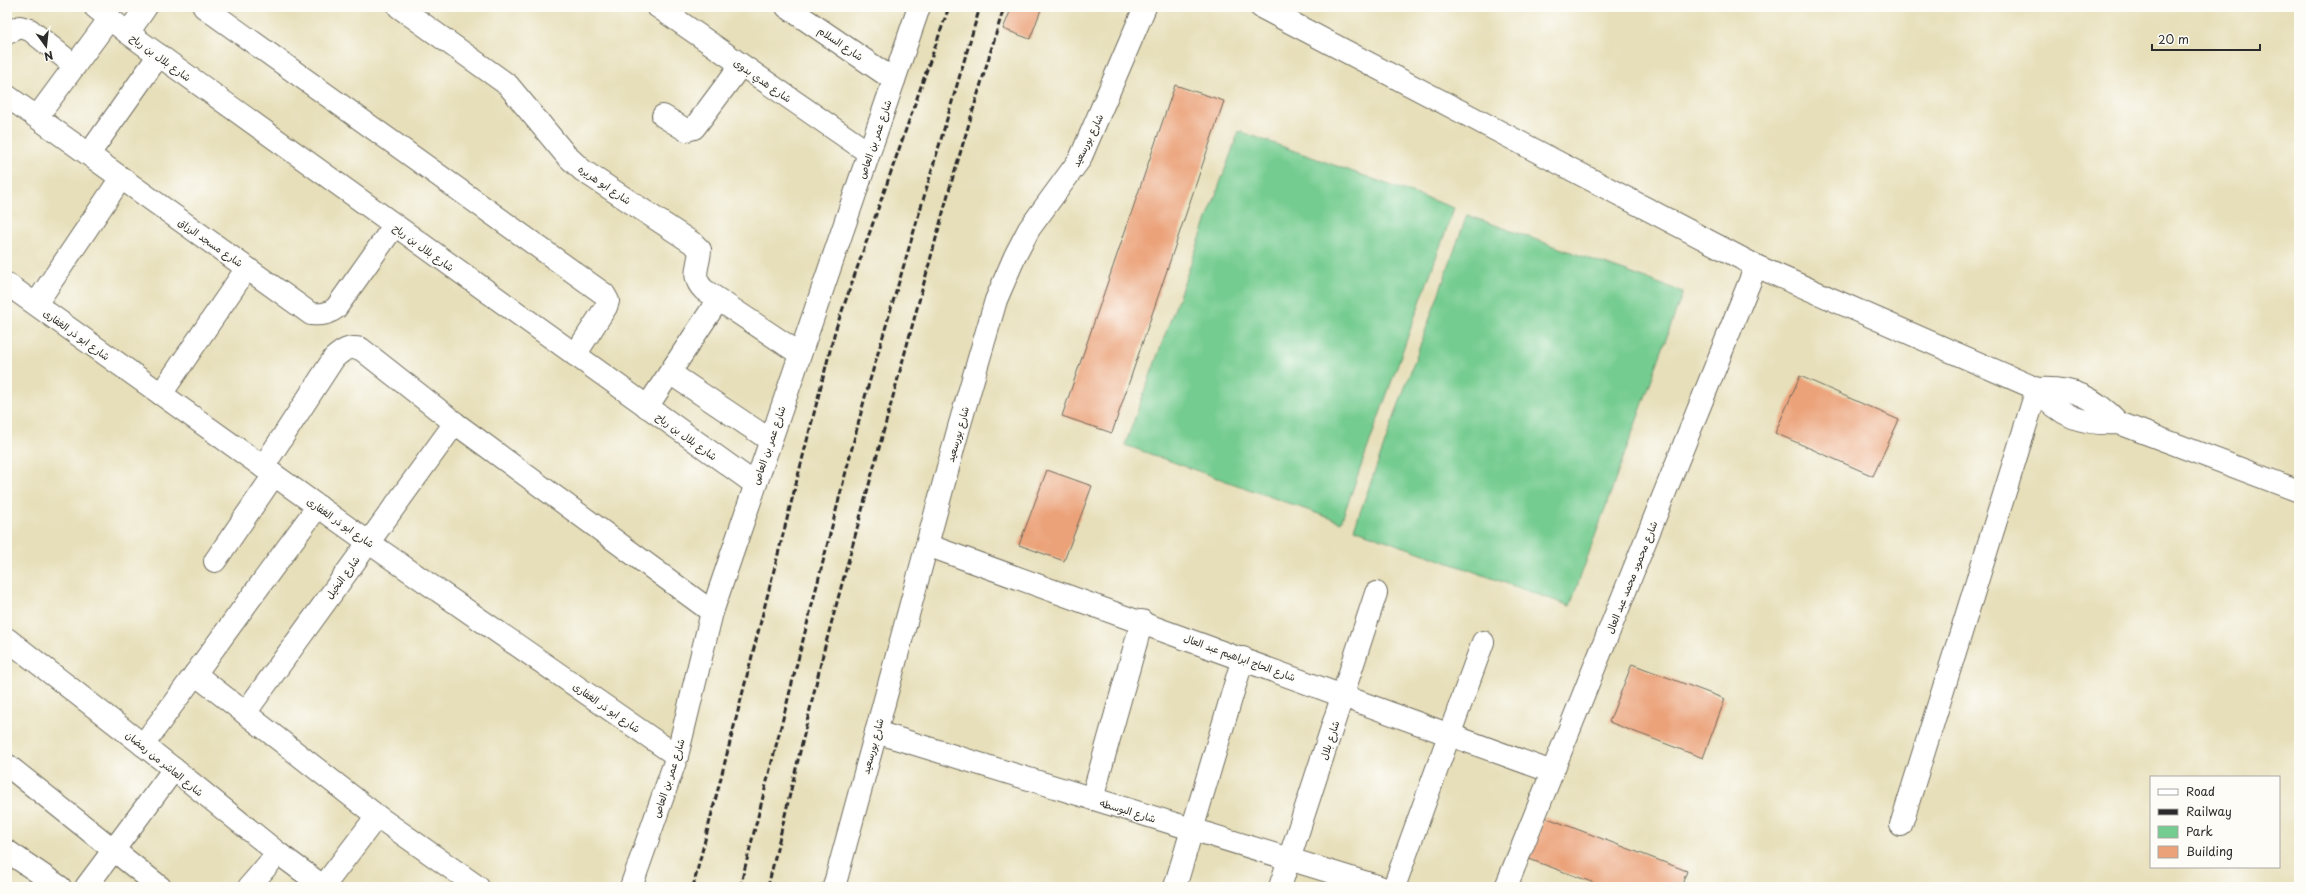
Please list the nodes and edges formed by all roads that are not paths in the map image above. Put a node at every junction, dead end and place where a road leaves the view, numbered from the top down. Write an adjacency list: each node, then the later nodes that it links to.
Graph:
1 (146, 7): 11 (street)
2 (204, 7): 29 (street)
3 (658, 7): 13 (street, شارع هدي بدوى)
4 (787, 7): 15 (street, شارع السلام)
5 (919, 7): 15 (street, شارع عمر بن العاص)
6 (1145, 7): 41 (street, شارع بورسعيد)
7 (1261, 7): 23 (street)
8 (409, 10): 26 (street, شارع ابو هريره)
9 (102, 11): 11 (street, شارع بلال بن رباح); 14 (street)
10 (7, 33): 14 (street)
11 (128, 33): 12 (street, شارع بلال بن رباح)
12 (159, 55): 20 (street); 22 (street, شارع بلال بن رباح)
13 (741, 65): 17 (street); 19 (street, شارع هدي بدوى)
14 (75, 66): 18 (street)
15 (894, 80): 19 (street, شارع عمر بن العاص)
16 (7, 96): 18 (street, شارع مسجد الرزاق)
17 (663, 116)
18 (37, 117): 20 (street, شارع مسجد الرزاق)
19 (869, 153): 28 (street, شارع عمر بن العاص)
20 (89, 154): 21 (street, شارع مسجد الرزاق)
21 (120, 178): 24 (street, شارع مسجد الرزاق); 27 (street)
22 (394, 226): 24 (street, شارع مسجد الرزاق); 29 (street, شارع بلال بن رباح)
23 (1756, 266): 31 (street); 58 (street, شارع محمود محمد عبد العال)
24 (247, 268): 32 (street)
25 (7, 284): 27 (street, شارع ابو ذر الغفارى)
26 (718, 300): 28 (street, شارع ابو هريره); 30 (street)
27 (36, 304): 32 (street, شارع ابو ذر الغفارى)
28 (800, 354): 35 (street, شارع عمر بن العاص)
29 (575, 355): 33 (street, شارع بلال بن رباح)
30 (670, 373): 33 (street); 35 (street)
31 (2037, 389): 38 (street); 61 (street)
32 (161, 394): 36 (street, شارع ابو ذر الغفارى)
33 (647, 407): 37 (street, شارع بلال بن رباح)
34 (455, 423): 36 (street); 40 (street, شارع النخيل); 44 (street)
35 (770, 440): 37 (street, شارع عمر بن العاص)
36 (269, 471): 39 (street, شارع ابو ذر الغفارى); 42 (street)
37 (755, 484): 44 (street, شارع عمر بن العاص)
38 (2299, 491)
39 (318, 506): 40 (street, شارع ابو ذر الغفارى); 49 (street)
40 (368, 542): 51 (street, شارع النخيل); 55 (street, شارع ابو ذر الغفارى)
41 (927, 545): 45 (street, شارع الحاج ابراهيم عبد العال); 52 (street, شارع بورسعيد)
42 (215, 561)
43 (1376, 593): 50 (street, شارع بلال)
44 (712, 612): 55 (street, شارع عمر بن العاص)
45 (1142, 621): 48 (street, شارع الحاج ابراهيم عبد العال); 59 (street)
46 (7, 639): 54 (street, شارع العاشر من رمضان)
47 (1483, 642): 53 (street)
48 (1243, 658): 50 (street, شارع الحاج ابراهيم عبد العال); 62 (street)
49 (195, 674): 51 (street); 54 (street)
50 (1343, 695): 53 (street, شارع الحاج ابراهيم عبد العال); 66 (street, شارع بلال)
51 (245, 712): 60 (street)
52 (876, 732): 59 (street, شارع البوسطه); 67 (street, شارع بورسعيد)
53 (1450, 734): 58 (street, شارع الحاج ابراهيم عبد العال); 78 (street)
54 (143, 745): 57 (street, شارع العاشر من رمضان)
55 (678, 756): 74 (street, شارع عمر بن العاص)
56 (7, 765): 63 (street)
57 (174, 769): 63 (street); 64 (street, شارع العاشر من رمضان)
58 (1552, 772): 79 (street, شارع محمود محمد عبد العال)
59 (1092, 799): 62 (street, شارع البوسطه)
60 (376, 816): 72 (street); 73 (street)
61 (1901, 825)
62 (1192, 829): 66 (street, شارع البوسطه); 75 (street)
63 (114, 850): 69 (street); 70 (street)
64 (278, 854): 71 (street); 72 (street, شارع العاشر من رمضان)
65 (9, 857): 68 (street)
66 (1290, 860): 76 (street, شارع بلال); 77 (street, شارع البوسطه)
67 (839, 885)
68 (60, 887)
69 (86, 887)
70 (160, 887)
71 (249, 887)
72 (324, 887)
73 (478, 887)
74 (631, 887)
75 (1175, 887)
76 (1280, 887)
77 (1380, 887)
78 (1394, 887)
79 (1506, 887)

